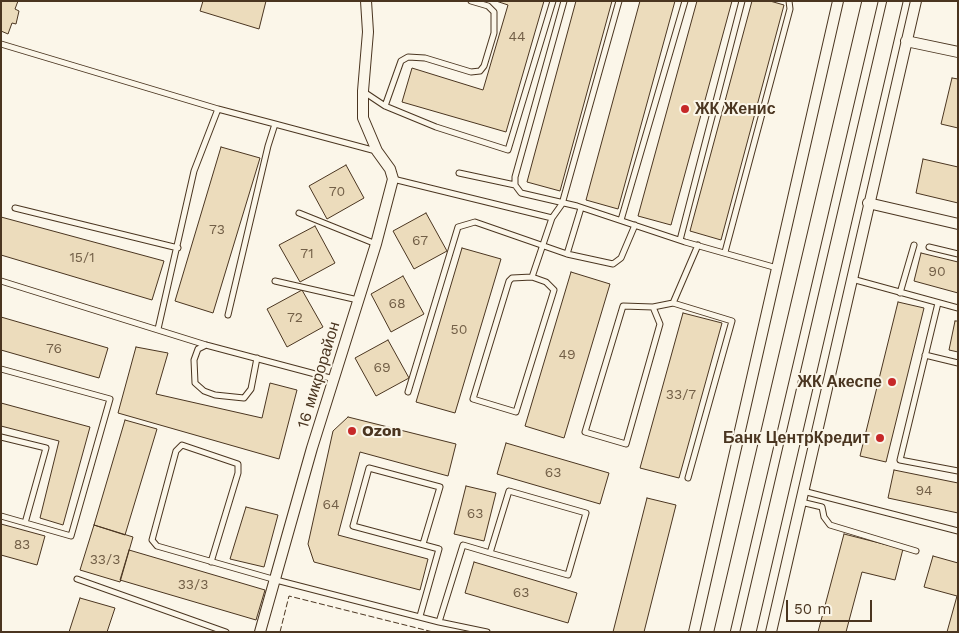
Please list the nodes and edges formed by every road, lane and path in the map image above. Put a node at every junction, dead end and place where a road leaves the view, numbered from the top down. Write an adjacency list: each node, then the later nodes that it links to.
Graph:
1 (366, 1): 16 (street)
2 (470, 1): 17 (lane)
3 (553, 1): 17 (lane)
4 (564, 1): 23 (lane)
5 (619, 1): 25 (lane)
6 (685, 1): 30 (lane)
7 (742, 1): 33 (lane)
8 (789, 1): 40 (lane)
9 (838, 1): 43 (street)
10 (870, 1): 44 (main road)
11 (895, 1): 46 (main road)
12 (916, 1): 13 (street)
13 (906, 40): 15 (street); 24 (street)
14 (1, 44): 18 (lane)
15 (958, 52)
16 (363, 91): 17 (lane); 20 (street)
17 (385, 106)
18 (218, 109): 19 (lane); 39 (lane)
19 (275, 124): 20 (lane); 56 (lane)
20 (377, 151): 22 (street)
21 (459, 173): 23 (lane)
22 (393, 179): 29 (lane); 34 (street, 16 микрорайон)
23 (515, 185): 25 (lane)
24 (868, 203): 32 (street); 47 (street)
25 (562, 204): 27 (lane); 29 (lane)
26 (15, 208): 39 (lane)
27 (581, 208): 30 (lane); 41 (lane)
28 (299, 213): 34 (lane)
29 (552, 218): 37 (lane)
30 (622, 220): 31 (lane)
31 (635, 224): 33 (lane); 41 (lane)
32 (958, 224)
33 (680, 240): 35 (lane)
34 (376, 244): 51 (street, 16 микрорайон)
35 (698, 245): 40 (lane); 52 (lane)
36 (914, 245): 50 (lane)
37 (541, 246): 41 (lane); 45 (lane); 64 (lane)
38 (929, 247): 42 (lane)
39 (178, 248): 57 (lane)
40 (725, 252): 43 (lane)
41 (567, 254)
42 (958, 254)
43 (777, 268): 84 (street)
44 (806, 273): 46 (main road); 85 (main road)
45 (532, 277): 45 (lane)
46 (830, 278): 86 (main road)
47 (851, 279): 50 (lane); 68 (street)
48 (1, 281): 57 (lane)
49 (275, 281): 51 (lane)
50 (900, 293): 53 (lane)
51 (358, 300): 63 (street, 16 микрорайон)
52 (674, 303): 54 (lane); 67 (lane)
53 (938, 303): 55 (lane); 59 (lane)
54 (653, 307): 54 (lane)
55 (958, 308)
56 (228, 315)
57 (158, 329): 58 (lane)
58 (206, 345): 60 (lane); 60 (lane)
59 (926, 355): 61 (lane); 66 (lane)
60 (258, 358): 63 (lane)
61 (958, 363)
62 (1, 369): 71 (lane)
63 (334, 379): 78 (street, 16 микрорайон)
64 (408, 392)
65 (1, 437): 71 (lane)
66 (958, 471)
67 (688, 478)
68 (803, 491): 69 (street); 72 (lane)
69 (800, 502): 74 (lane); 87 (street)
70 (1, 516): 71 (lane)
71 (25, 523)
72 (958, 531)
73 (423, 544): 73 (lane); 79 (lane)
74 (916, 551)
75 (490, 553): 75 (lane); 80 (lane)
76 (211, 562): 76 (lane); 78 (lane)
77 (76, 579): 81 (lane)
78 (276, 580): 79 (lane); 82 (street, 16 микрорайон)
79 (420, 616): 80 (lane)
80 (439, 622): 83 (lane)
81 (226, 632)
82 (260, 632)
83 (486, 632)
84 (694, 632)
85 (722, 632)
86 (748, 632)
87 (771, 632)

